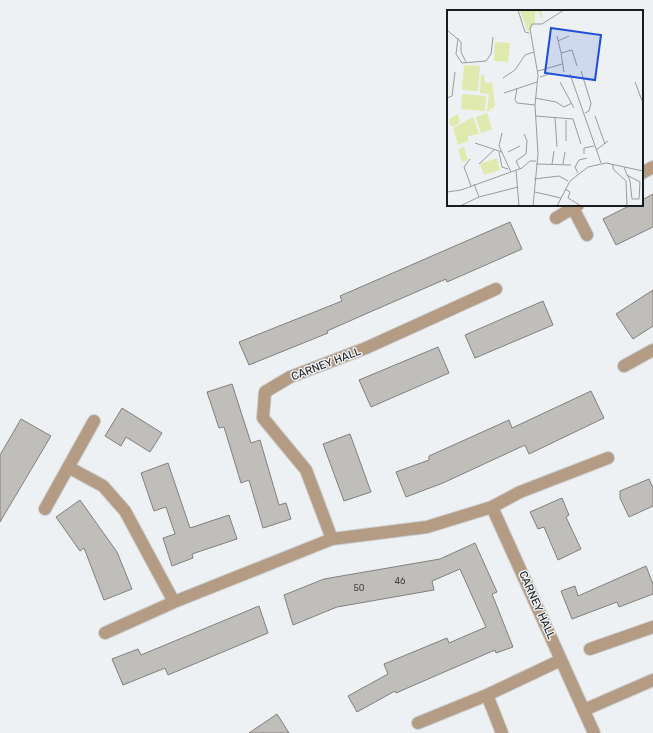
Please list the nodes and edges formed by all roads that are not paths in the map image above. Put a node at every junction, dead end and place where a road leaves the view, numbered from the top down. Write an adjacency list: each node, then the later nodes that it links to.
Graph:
1 (653, 167): 2 (street)
2 (643, 172)
3 (576, 206): 4 (street); 5 (street)
4 (556, 218)
5 (587, 235)
6 (496, 289): 14 (street, CARNEY HALL)
7 (653, 350): 8 (street)
8 (624, 366)
9 (94, 421): 11 (street)
10 (608, 458): 12 (street)
11 (68, 467): 13 (street); 15 (street)
12 (492, 507): 14 (street); 19 (street, CARNEY HALL)
13 (45, 510)
14 (332, 539): 15 (street)
15 (174, 602): 17 (street)
16 (652, 631): 18 (street)
17 (105, 633)
18 (590, 649)
19 (561, 660): 21 (street); 22 (street, CARNEY HALL)
20 (653, 680): 22 (street)
21 (487, 695): 23 (street); 24 (street)
22 (584, 710): 25 (street, CARNEY HALL)
23 (418, 723)
24 (502, 733)
25 (594, 733)

